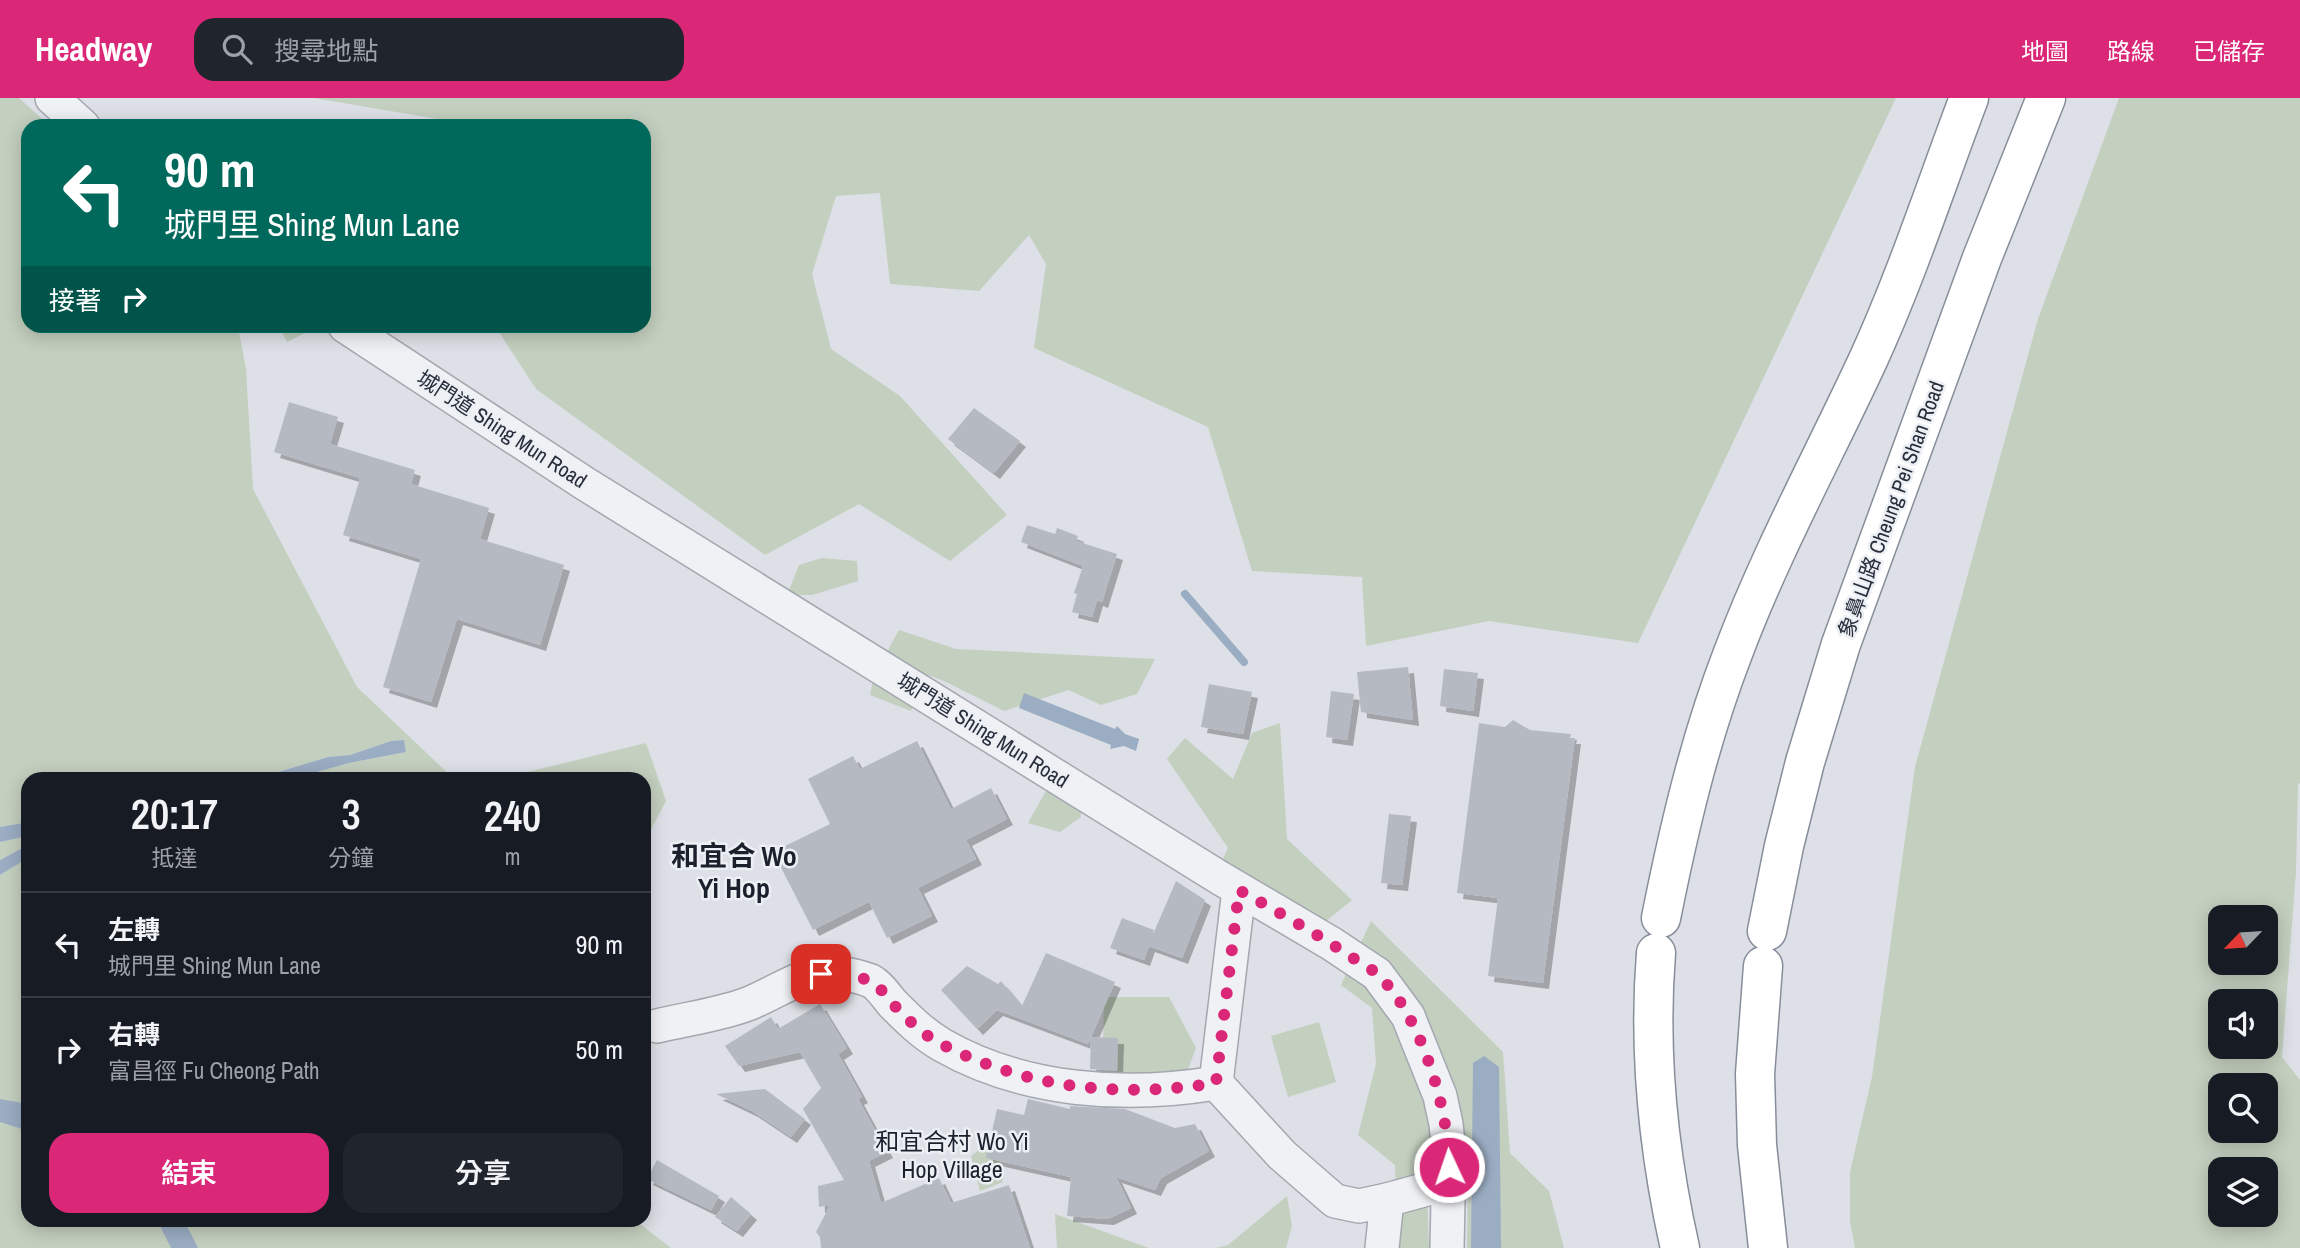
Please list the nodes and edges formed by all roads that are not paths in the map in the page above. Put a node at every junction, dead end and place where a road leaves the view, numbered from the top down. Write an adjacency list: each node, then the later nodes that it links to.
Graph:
1 (52, 98): 4 (street)
2 (1969, 98): 13 (highway)
3 (2046, 98): 14 (highway, 象鼻山路 Cheung Pei Shan Road)
4 (75, 119)
5 (356, 333): 6 (street, 城門道 Shing Mun Road)
6 (1239, 890): 8 (street); 9 (street, 城門道 Shing Mun Road)
7 (657, 1027): 8 (street)
8 (1216, 1083): 10 (street)
9 (1448, 1183): 10 (street); 12 (street, 城門道 Shing Mun Road)
10 (1387, 1200): 11 (street)
11 (1382, 1248)
12 (1447, 1248)
13 (1680, 1248)
14 (1768, 1248)

